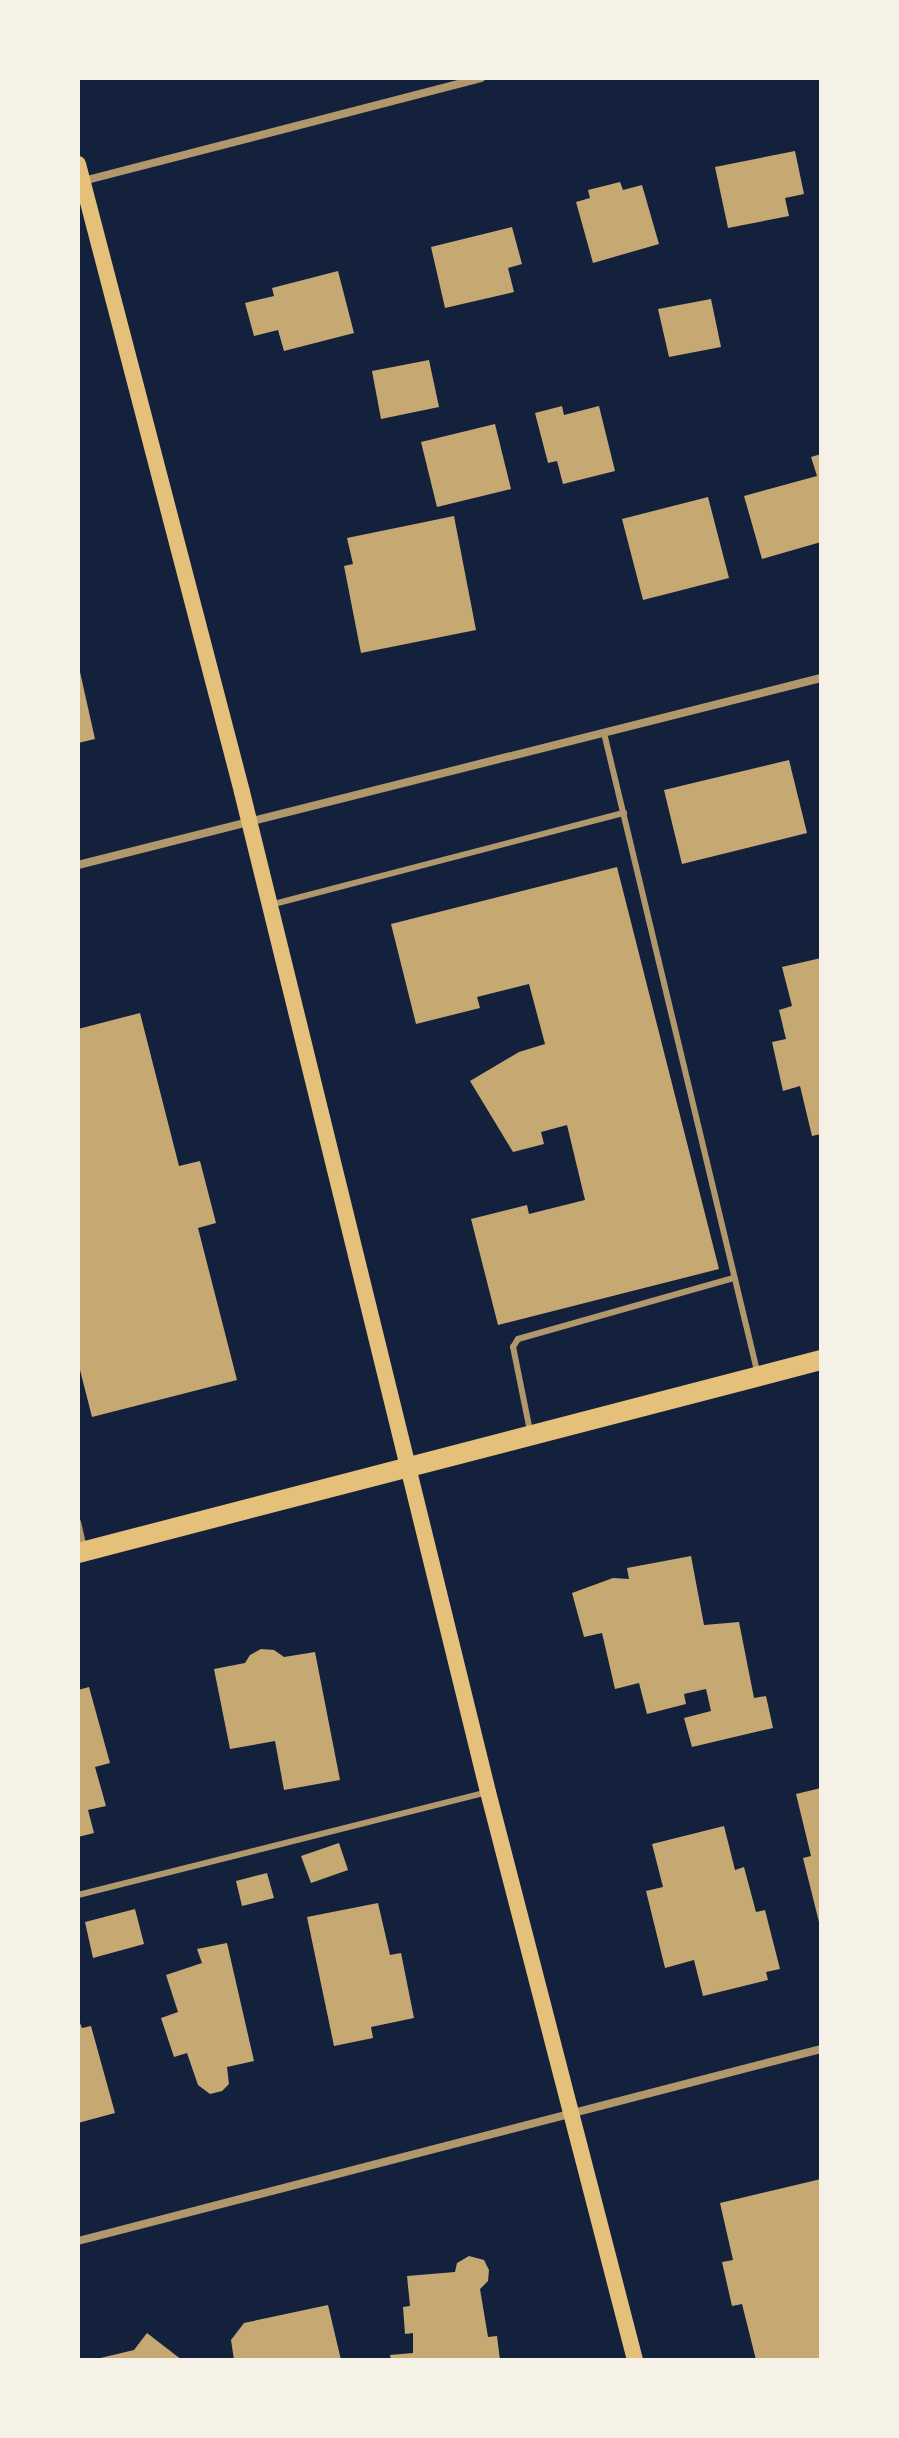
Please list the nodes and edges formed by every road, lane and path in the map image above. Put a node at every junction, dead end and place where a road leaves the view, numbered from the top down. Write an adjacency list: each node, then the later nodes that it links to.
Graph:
1 (481, 78): 3 (street)
2 (78, 164): 3 (main road)
3 (80, 182): 7 (main road)
4 (821, 678): 5 (street)
5 (604, 733): 6 (lane); 7 (street)
6 (624, 813): 9 (lane); 10 (lane)
7 (249, 822): 8 (street); 9 (main road)
8 (78, 865)
9 (270, 905): 14 (main road)
10 (734, 1278): 12 (lane); 13 (lane)
11 (821, 1360): 12 (main road)
12 (758, 1376): 13 (main road)
13 (531, 1434): 14 (main road)
14 (410, 1465): 16 (main road); 17 (main road)
15 (78, 1522): 16 (lane)
16 (82, 1552)
17 (488, 1792): 18 (lane); 20 (main road)
18 (78, 1895)
19 (821, 2049): 20 (street)
20 (572, 2111): 21 (street); 22 (main road)
21 (78, 2241)
22 (635, 2360)

